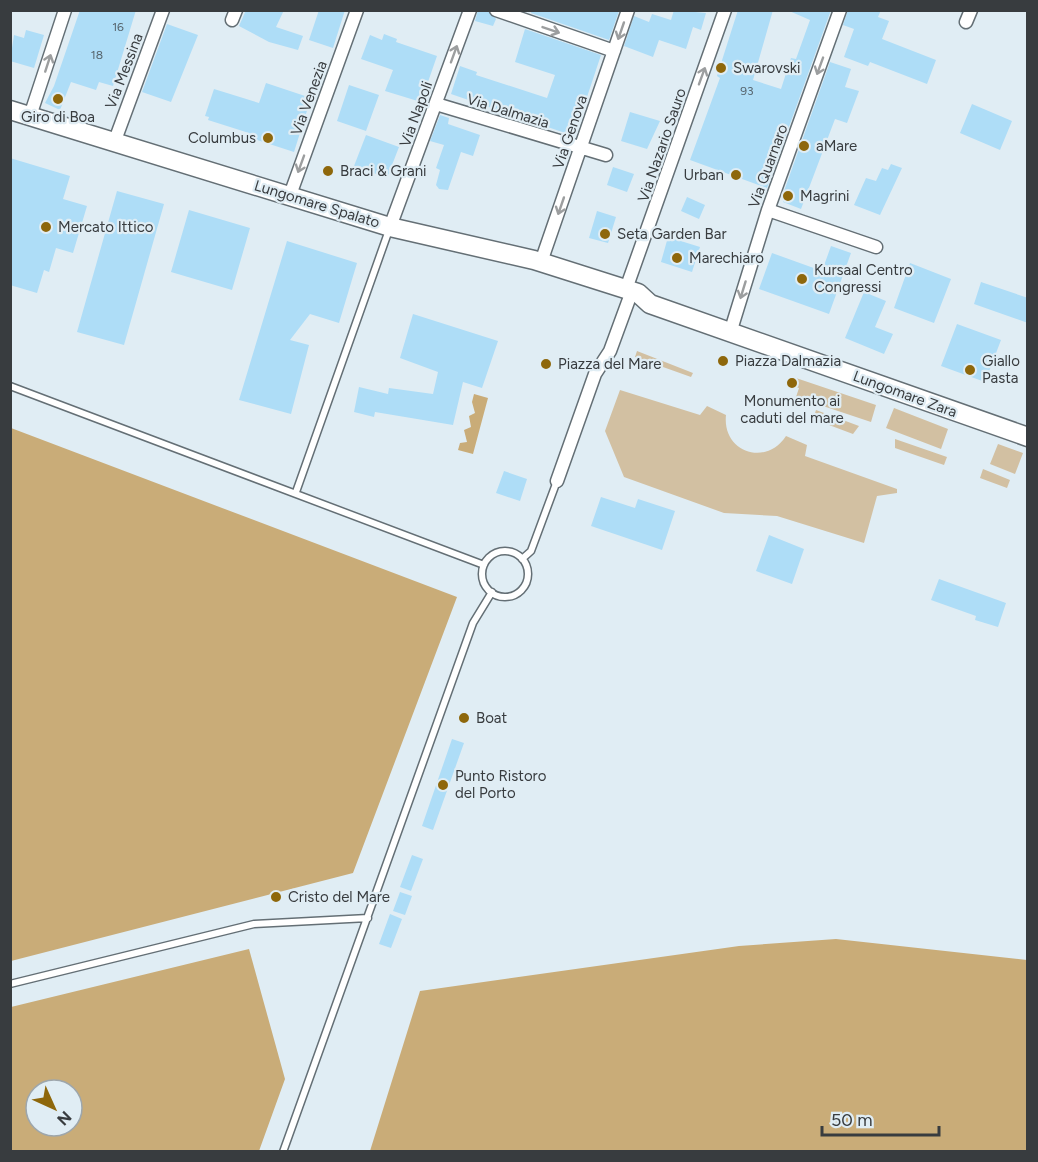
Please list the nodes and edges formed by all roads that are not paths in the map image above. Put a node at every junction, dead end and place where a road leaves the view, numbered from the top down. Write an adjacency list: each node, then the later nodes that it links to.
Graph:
1 (65, 10): 14 (street, one-way to 1)
2 (163, 10): 15 (street, Via Messina)
3 (357, 10): 18 (street, Via Venezia, one-way to 18)
4 (470, 10): 12 (street, Via Napoli, one-way to 4)
5 (496, 10): 11 (street, one-way to 11)
6 (628, 10): 11 (street, Via Genova, one-way to 11)
7 (725, 10): 23 (street, Via Nazario Sauro, one-way to 7)
8 (840, 10): 19 (street, Via Quarnaro, one-way to 19)
9 (971, 10): 10 (street)
10 (966, 22)
11 (614, 51): 16 (street, Via Genova)
12 (436, 104): 16 (street, Via Dalmazia); 20 (street, Via Napoli)
13 (10, 110): 14 (street, Lungomare Spalato)
14 (30, 116): 15 (street, Lungomare Spalato)
15 (114, 143): 18 (street, Lungomare Spalato)
16 (580, 149): 17 (street, Via Dalmazia); 22 (street, Via Genova, one-way to 22)
17 (606, 155)
18 (290, 195): 20 (street, Lungomare Spalato)
19 (768, 210): 21 (street); 24 (street, Via Quarnaro, one-way to 24)
20 (390, 227): 22 (street, Lungomare Spalato); 29 (lane)
21 (876, 247)
22 (541, 262): 23 (street, Lungomare Spalato)
23 (629, 290): 24 (street, Lungomare Zara); 28 (street)
24 (730, 333): 26 (street, Lungomare Zara)
25 (10, 386): 29 (lane)
26 (1020, 435): 27 (street, Lungomare Zara)
27 (1028, 444)
28 (557, 481): 30 (lane)
29 (296, 492): 31 (lane)
30 (522, 559): 31 (lane); 32 (lane)
31 (484, 565): 32 (lane)
32 (492, 592): 33 (lane)
33 (368, 918): 34 (lane); 35 (lane)
34 (10, 984)
35 (283, 1152)

